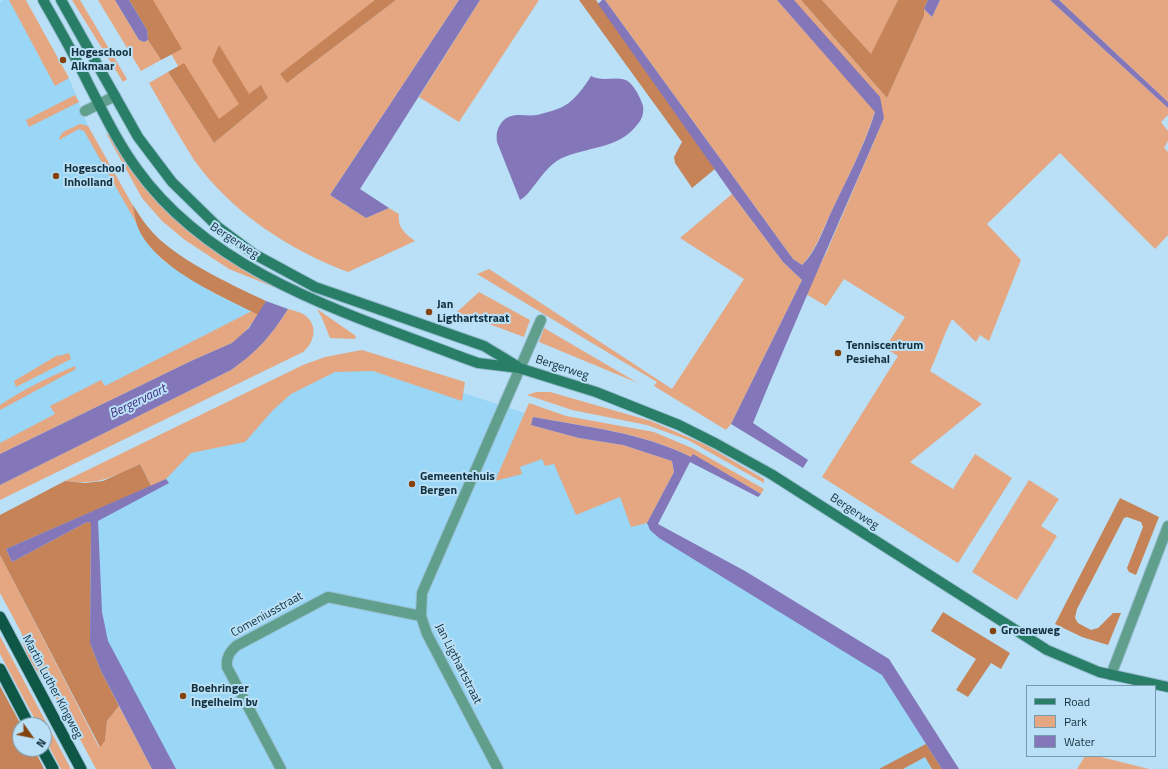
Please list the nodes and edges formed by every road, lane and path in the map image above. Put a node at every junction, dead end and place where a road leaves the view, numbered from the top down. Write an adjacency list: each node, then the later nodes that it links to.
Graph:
1 (43, 0): 4 (main road, Bergerweg)
2 (61, 0): 3 (main road, Bergerweg)
3 (115, 96): 4 (street); 7 (main road, Bergerweg)
4 (99, 104): 5 (street); 7 (main road, Bergerweg)
5 (85, 110)
6 (541, 320): 7 (street, Bergerweg)
7 (519, 368): 9 (street, Jan Ligthartstraat); 12 (main road, Bergerweg)
8 (1168, 526): 12 (street)
9 (421, 616): 18 (street, Comeniusstraat); 19 (street, Jan Ligthartstraat)
10 (0, 617): 17 (highway, Martin Luther Kingweg)
11 (0, 670): 14 (highway)
12 (1111, 675): 13 (main road, Bergerweg)
13 (1168, 687)
14 (25, 717)
15 (46, 757): 16 (highway)
16 (53, 769)
17 (81, 769)
18 (281, 769)
19 (498, 769)

